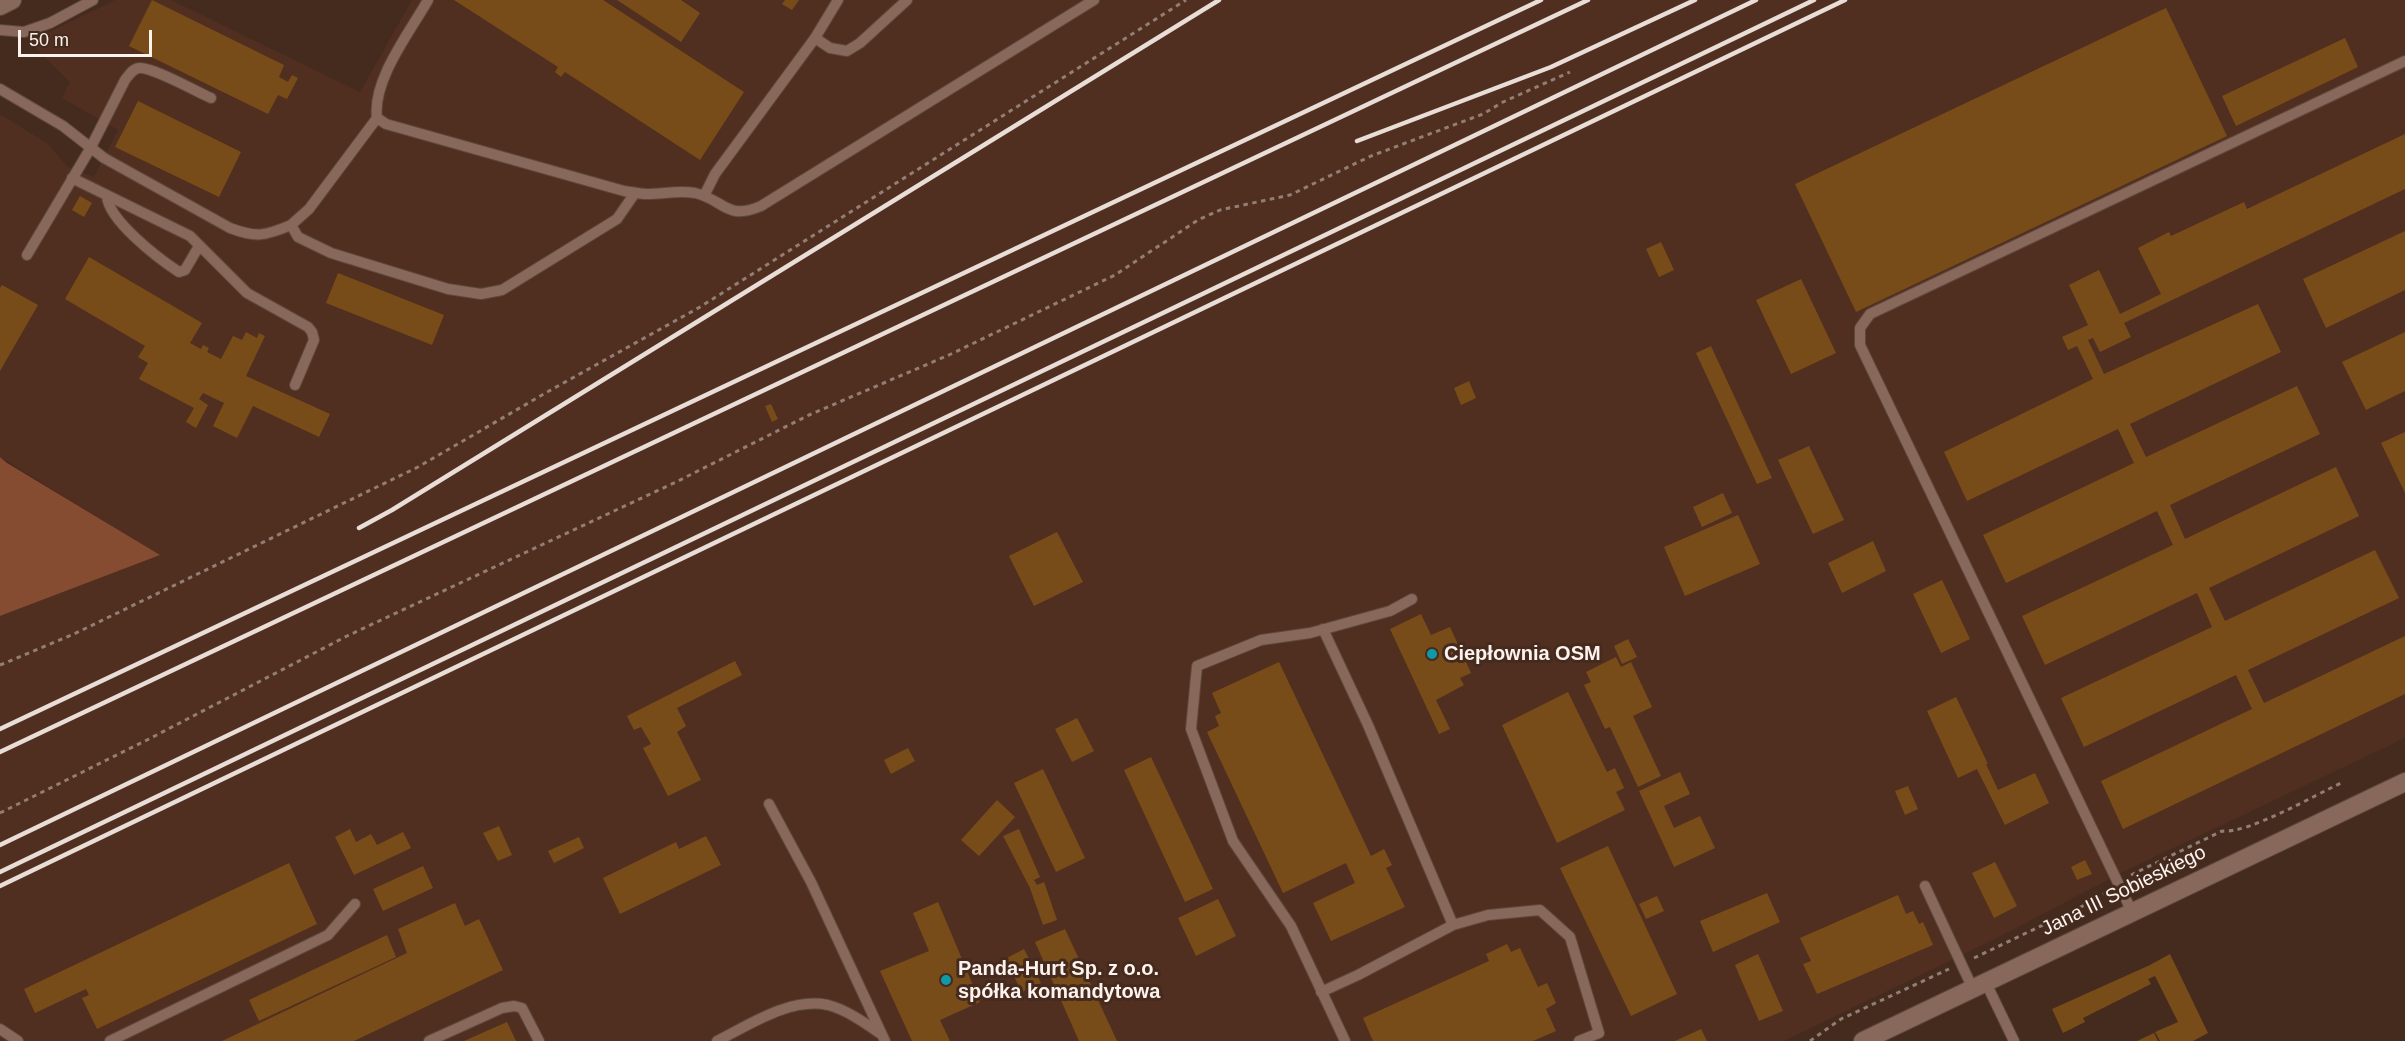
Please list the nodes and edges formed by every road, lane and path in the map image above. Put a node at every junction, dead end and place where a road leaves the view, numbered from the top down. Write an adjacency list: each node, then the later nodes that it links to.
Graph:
1 (12, 0): 8 (main road)
2 (93, 0): 9 (lane)
3 (428, 0): 15 (lane)
4 (837, 0): 10 (lane)
5 (907, 0): 10 (lane)
6 (1094, 0): 20 (lane)
7 (1186, 0): 27 (path)
8 (0, 6)
9 (0, 30)
10 (814, 38): 20 (lane)
11 (2405, 61): 32 (lane)
12 (1570, 72): 31 (path)
13 (0, 89): 16 (lane)
14 (211, 98): 16 (lane)
15 (377, 118): 18 (lane); 21 (lane)
16 (90, 149): 17 (lane); 21 (lane)
17 (72, 178): 19 (lane); 23 (lane)
18 (635, 193): 20 (lane); 21 (lane)
19 (107, 196): 22 (lane); 22 (lane)
20 (704, 196)
21 (291, 225)
22 (199, 246): 24 (lane)
23 (27, 255)
24 (295, 385)
25 (1412, 599): 26 (lane)
26 (1323, 629): 36 (lane); 39 (lane)
27 (0, 665)
28 (2405, 782): 35 (main road, Jana III Sobieskiego)
29 (2341, 783): 32 (path)
30 (770, 804): 41 (lane)
31 (0, 813)
32 (2118, 884): 35 (lane); 37 (path)
33 (1925, 886): 37 (lane)
34 (355, 904): 43 (lane)
35 (2132, 912): 38 (main road, Jana III Sobieskiego)
36 (1453, 925): 39 (lane); 48 (lane)
37 (1962, 964): 38 (lane); 49 (path)
38 (1980, 986): 50 (main road, Jana III Sobieskiego); 51 (lane)
39 (1321, 992): 47 (lane)
40 (0, 1029): 42 (lane)
41 (883, 1038): 46 (lane)
42 (18, 1041)
43 (110, 1041)
44 (429, 1041): 45 (lane)
45 (539, 1041)
46 (717, 1041)
47 (1345, 1041)
48 (1579, 1041)
49 (1810, 1041)
50 (1863, 1041)
51 (2014, 1041)

